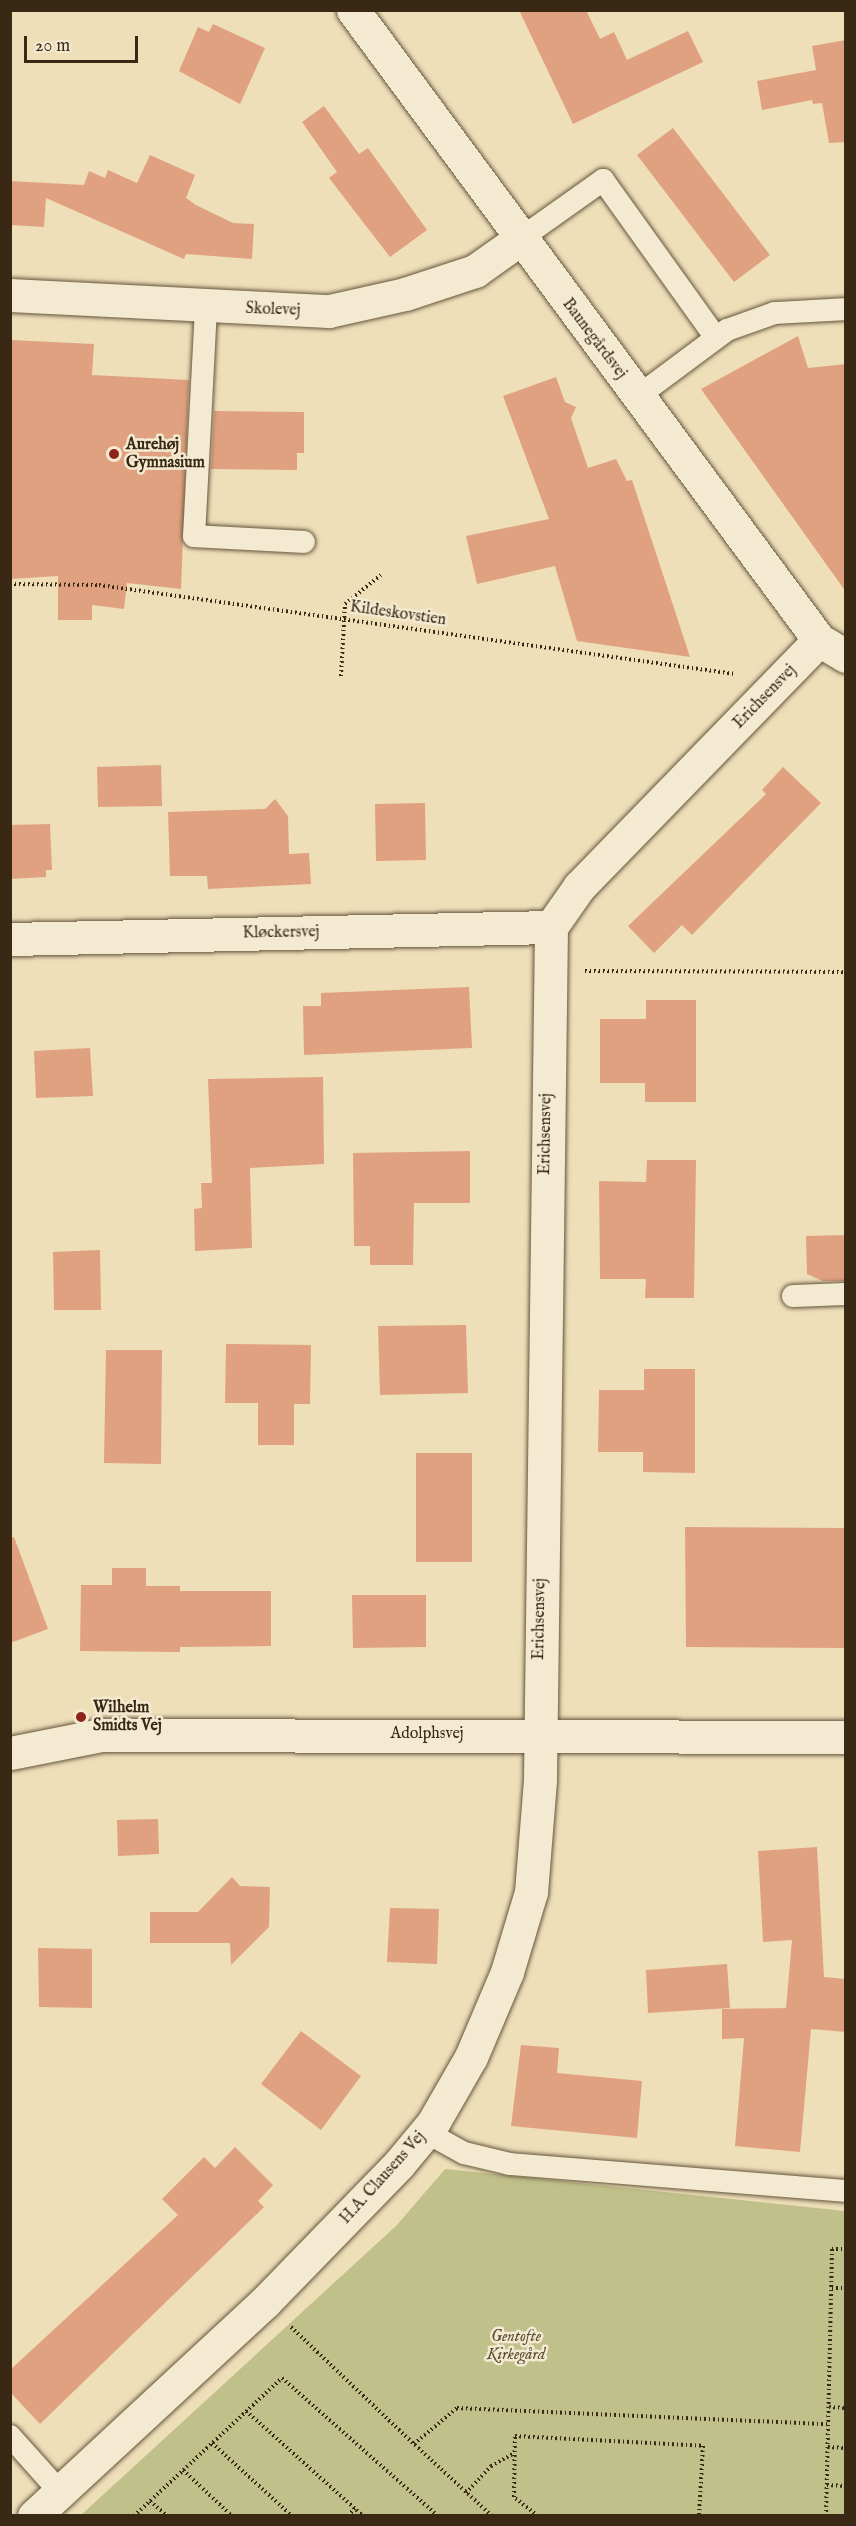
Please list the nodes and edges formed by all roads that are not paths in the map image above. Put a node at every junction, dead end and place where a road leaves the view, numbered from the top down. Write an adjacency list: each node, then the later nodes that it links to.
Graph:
1 (352, 10): 2 (street, Baunegårdsvej)
2 (520, 239): 4 (street, Skolevej); 6 (lane); 7 (street, Baunegårdsvej)
3 (10, 295): 4 (street, Skolevej)
4 (206, 308): 8 (lane)
5 (846, 309): 6 (lane)
6 (716, 338): 7 (lane)
7 (637, 397): 9 (street, Baunegårdsvej)
8 (304, 542)
9 (832, 648): 10 (street, Erichsensvej)
10 (550, 927): 11 (street, Kløckersvej); 14 (street, Erichsensvej)
11 (10, 939)
12 (846, 1294): 13 (lane)
13 (792, 1296)
14 (538, 1734): 15 (street, Adolphsvej); 16 (street, Adolphsvej); 17 (street, H.A. Clausens Vej)
15 (846, 1737)
16 (10, 1753)
17 (426, 2132): 18 (lane); 20 (street, H.A. Clausens Vej)
18 (846, 2191)
19 (10, 2436): 20 (lane)
20 (60, 2492): 21 (street, H.A. Clausens Vej)
21 (34, 2516)

